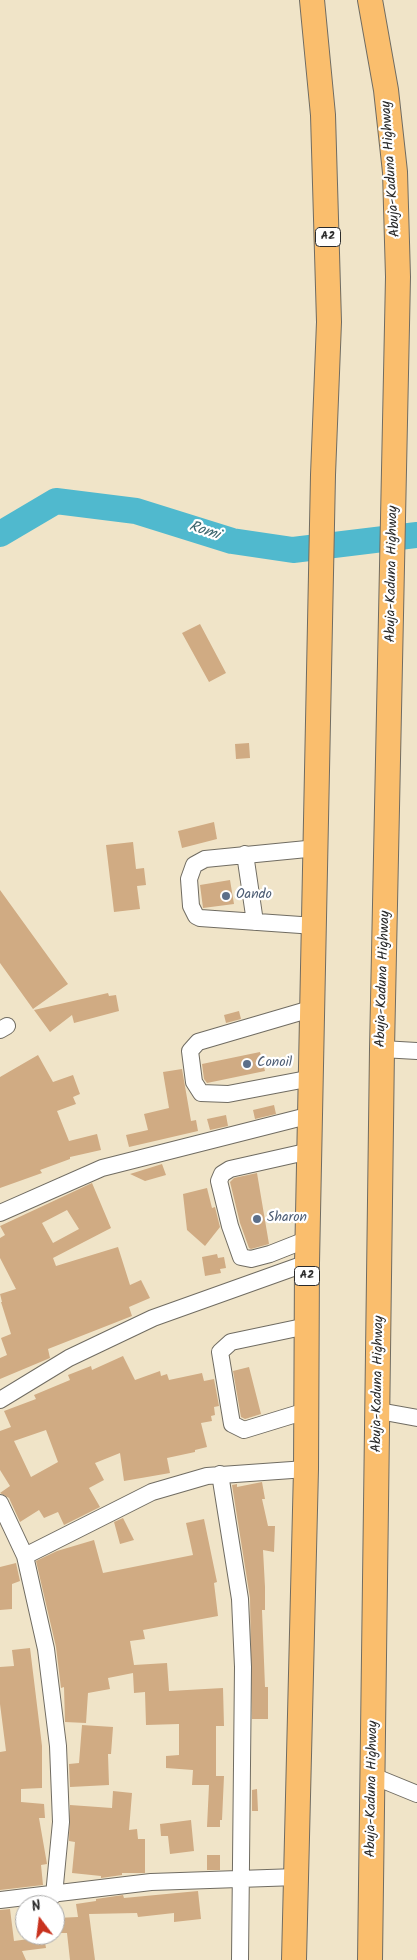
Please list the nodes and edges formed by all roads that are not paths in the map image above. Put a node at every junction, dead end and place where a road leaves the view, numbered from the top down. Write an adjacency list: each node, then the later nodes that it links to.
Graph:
1 (312, 0): 3 (highway, A2)
2 (370, 0): 8 (highway, Abuja-Kaduna Highway)
3 (317, 848): 4 (street); 6 (highway, A2)
4 (245, 854): 5 (street); 5 (street)
5 (255, 922): 6 (street)
6 (315, 926): 7 (highway, A2)
7 (314, 1008): 10 (highway, A2); 10 (street)
8 (382, 1049): 9 (street); 19 (highway, Abuja-Kaduna Highway)
9 (417, 1051)
10 (312, 1078): 11 (highway, A2)
11 (311, 1115): 12 (highway, A2); 13 (street)
12 (310, 1151): 14 (highway, A2); 14 (street)
13 (0, 1213)
14 (308, 1239): 15 (highway, A2)
15 (307, 1263): 16 (highway, A2); 17 (street)
16 (307, 1326): 18 (highway, A2); 18 (street)
17 (0, 1400)
18 (306, 1411): 21 (highway, A2)
19 (378, 1411): 20 (street); 25 (highway, Abuja-Kaduna Highway)
20 (417, 1418)
21 (306, 1469): 22 (street); 27 (highway, A2)
22 (220, 1474): 24 (street); 28 (street)
23 (0, 1503): 24 (street)
24 (24, 1556): 29 (street)
25 (373, 1776): 26 (street); 33 (highway, Abuja-Kaduna Highway)
26 (417, 1794)
27 (297, 1877): 28 (street); 32 (highway, A2)
28 (240, 1879): 29 (street); 31 (street)
29 (54, 1894): 30 (street)
30 (0, 1900)
31 (240, 1960)
32 (294, 1960)
33 (370, 1960)

